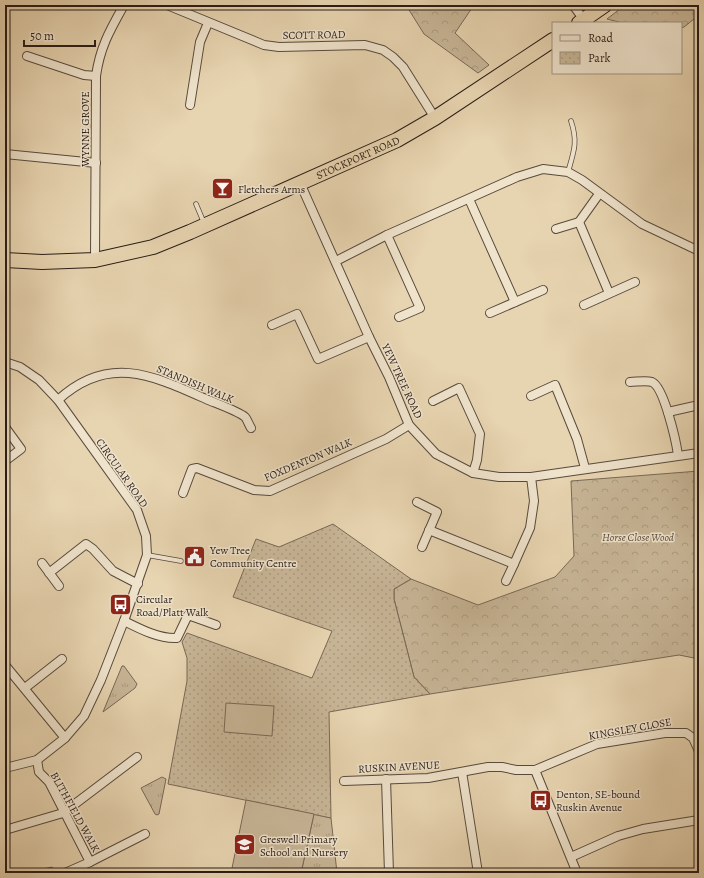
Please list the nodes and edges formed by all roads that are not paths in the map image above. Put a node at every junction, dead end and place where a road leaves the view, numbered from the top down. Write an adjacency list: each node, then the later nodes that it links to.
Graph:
1 (124, 5): 9 (street, WYNNE GROVE)
2 (167, 5): 6 (street, SCOTT ROAD)
3 (572, 5): 5 (street)
4 (606, 5): 5 (highway)
5 (582, 21)
6 (208, 22): 10 (street); 11 (street, SCOTT ROAD)
7 (552, 41): 11 (highway, STOCKPORT ROAD)
8 (27, 56): 9 (street)
9 (96, 76): 14 (street, WYNNE GROVE)
10 (190, 105)
11 (435, 118): 16 (highway, STOCKPORT ROAD)
12 (571, 121): 15 (lane)
13 (5, 154): 14 (street)
14 (96, 163): 26 (street, WYNNE GROVE)
15 (568, 172): 17 (street); 18 (street)
16 (300, 183): 21 (highway, STOCKPORT ROAD); 27 (street, YEW TREE ROAD)
17 (599, 194): 20 (street); 24 (street)
18 (469, 199): 23 (street); 31 (street)
19 (196, 204): 21 (lane)
20 (579, 222): 22 (street); 30 (street)
21 (205, 225): 26 (highway, STOCKPORT ROAD)
22 (556, 229)
23 (387, 235): 27 (street); 34 (street)
24 (699, 251)
25 (5, 260): 26 (highway, STOCKPORT ROAD)
26 (95, 260)
27 (336, 261): 36 (street, YEW TREE ROAD)
28 (635, 282): 30 (street)
29 (543, 290): 31 (street)
30 (609, 293): 32 (street)
31 (515, 302): 33 (street)
32 (584, 305)
33 (490, 313)
34 (399, 317)
35 (272, 324): 36 (street)
36 (369, 337): 44 (street, YEW TREE ROAD)
37 (5, 362): 40 (street, CIRCULAR ROAD)
38 (630, 382): 43 (street)
39 (531, 396): 50 (street)
40 (58, 400): 46 (street, STANDISH WALK); 57 (street, CIRCULAR ROAD)
41 (433, 400): 51 (street)
42 (699, 405): 43 (street)
43 (668, 412): 48 (street)
44 (409, 425): 51 (street, YEW TREE ROAD); 53 (street, FOXDENTON WALK)
45 (5, 427): 49 (street)
46 (251, 428)
47 (699, 453): 48 (street, YEW TREE ROAD)
48 (678, 455): 50 (street, YEW TREE ROAD)
49 (5, 461)
50 (585, 468): 52 (street, YEW TREE ROAD)
51 (473, 473): 52 (street, YEW TREE ROAD)
52 (531, 476): 60 (street)
53 (183, 493)
54 (417, 502): 55 (street)
55 (429, 530): 56 (street); 60 (street)
56 (422, 547)
57 (147, 555): 58 (lane); 63 (street, CIRCULAR ROAD)
58 (181, 561)
59 (42, 563): 61 (street)
60 (514, 564): 62 (street)
61 (49, 572): 63 (street); 64 (street)
62 (506, 581)
63 (138, 584): 65 (street, CIRCULAR ROAD)
64 (59, 586)
65 (124, 621): 66 (street); 70 (street, CIRCULAR ROAD)
66 (216, 625)
67 (62, 659): 69 (street)
68 (5, 665): 69 (street)
69 (25, 688): 70 (street)
70 (65, 738): 73 (street, CIRCULAR ROAD)
71 (699, 751): 75 (street, KINGSLEY CLOSE)
72 (137, 756): 79 (street)
73 (36, 760): 74 (street, CIRCULAR ROAD); 79 (street, BLITHFIELD WALK)
74 (5, 768)
75 (535, 770): 76 (street, RUSKIN AVENUE); 83 (street)
76 (462, 772): 77 (street, RUSKIN AVENUE); 87 (street)
77 (386, 779): 78 (street, RUSKIN AVENUE); 86 (street)
78 (344, 781)
79 (63, 813): 81 (street); 84 (street, BLITHFIELD WALK)
80 (699, 820): 83 (street)
81 (5, 830)
82 (145, 834): 84 (street, BLITHFIELD WALK)
83 (571, 857): 88 (street)
84 (90, 862): 85 (street)
85 (65, 873)
86 (389, 873)
87 (478, 873)
88 (577, 873)

